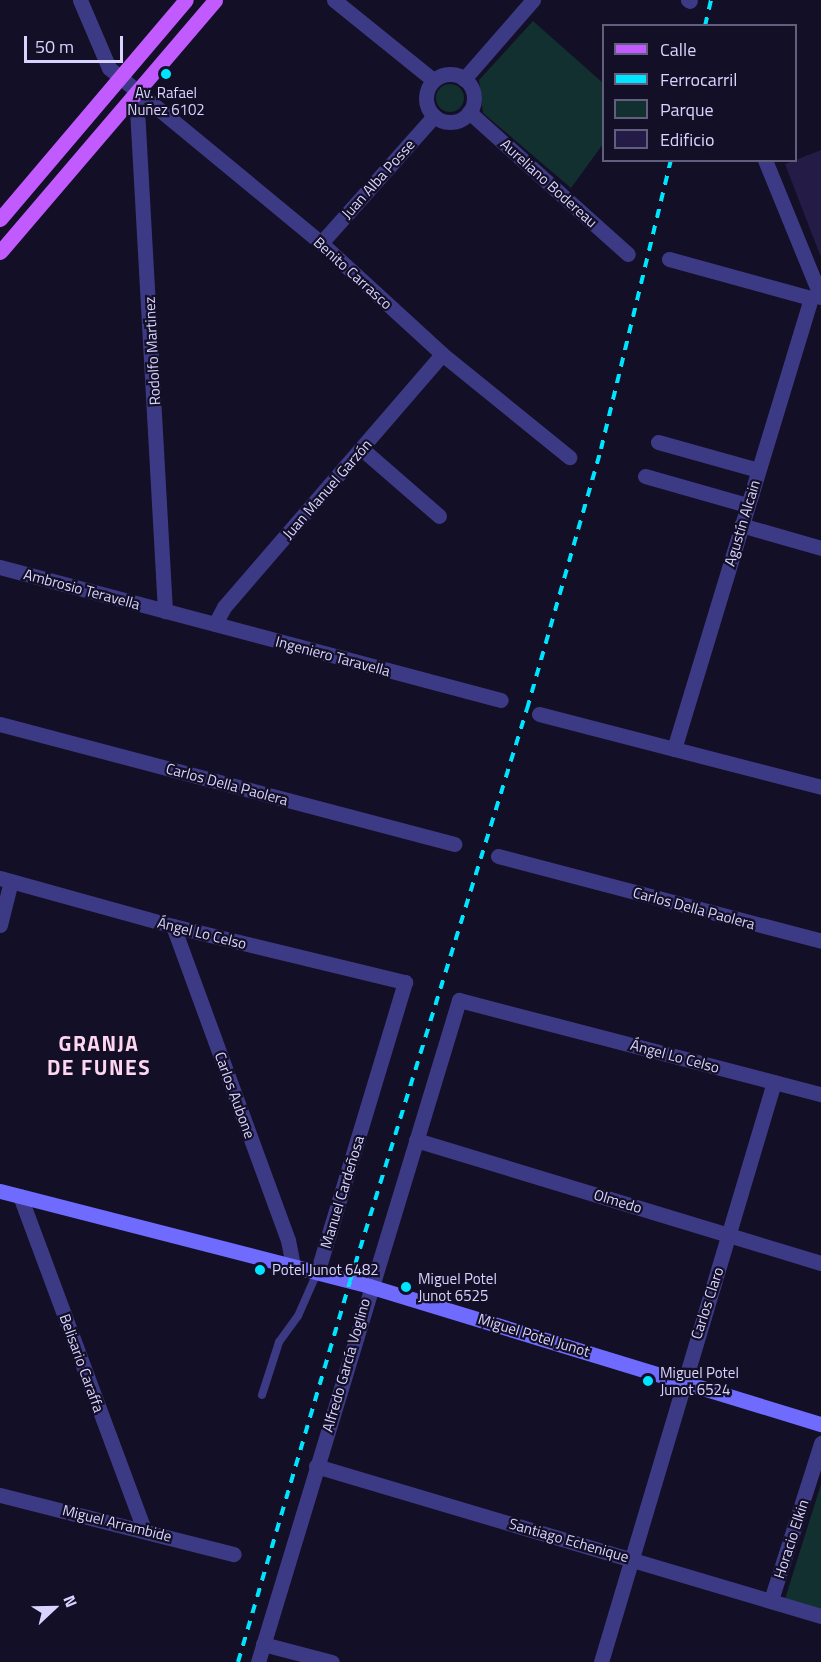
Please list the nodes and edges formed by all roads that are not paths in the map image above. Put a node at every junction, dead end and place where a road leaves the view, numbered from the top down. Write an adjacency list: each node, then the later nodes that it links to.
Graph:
1 (80, 0): 7 (street, Benito Carrasco)
2 (186, 0): 6 (main road)
3 (215, 0): 10 (main road)
4 (334, 0): 9 (street)
5 (533, 0): 8 (street)
6 (153, 40): 7 (main road); 10 (main road)
7 (120, 78): 10 (street, Benito Carrasco); 13 (main road); 15 (main road)
8 (464, 79): 9 (street); 11 (street)
9 (433, 80): 12 (street)
10 (136, 91): 13 (main road); 16 (street, Benito Carrasco); 32 (street, Rodolfo Martinez)
11 (469, 112): 12 (street); 18 (street, Aureliano Bodereau)
12 (434, 116): 16 (street, Juan Alba Posse)
13 (103, 132): 17 (main road)
14 (766, 162): 20 (street)
15 (0, 219)
16 (321, 243): 21 (street, Benito Carrasco)
17 (0, 252)
18 (628, 254)
19 (669, 259): 20 (street)
20 (818, 296): 25 (street, Agustín Alcain)
21 (442, 354): 23 (street, Juan Manuel Garzón); 24 (street, Benito Carrasco)
22 (657, 442): 25 (street)
23 (362, 449): 28 (street); 33 (street, Juan Manuel Garzón)
24 (569, 457)
25 (758, 470): 27 (street, Agustín Alcain)
26 (645, 476): 27 (street)
27 (747, 505): 29 (street, Agustín Alcain)
28 (439, 516)
29 (741, 525): 30 (street); 37 (street, Agustín Alcain)
30 (821, 548)
31 (0, 567): 32 (street, Ambrosio Teravella)
32 (165, 610): 33 (street, Ingeniero Taravella)
33 (215, 624): 34 (street, Ingeniero Taravella)
34 (501, 700)
35 (539, 714): 37 (street)
36 (0, 724): 39 (street, Carlos Della Paolera)
37 (674, 749): 38 (street)
38 (821, 787)
39 (454, 844)
40 (498, 856): 44 (street, Carlos Della Paolera)
41 (6, 879): 42 (street); 43 (street, Ángel Lo Celso)
42 (0, 925)
43 (173, 926): 45 (street, Ángel Lo Celso); 54 (street, Carlos Aubone)
44 (821, 941)
45 (405, 982): 55 (street, Manuel Cardeñosa)
46 (459, 1000): 47 (street, Ángel Lo Celso); 49 (street, Alfredo García Voglino)
47 (774, 1082): 48 (street, Ángel Lo Celso); 52 (street, Carlos Claro)
48 (821, 1094)
49 (416, 1140): 52 (street, Olmedo); 56 (street, Alfredo García Voglino)
50 (0, 1191): 51 (main road, Miguel Potel Junot)
51 (20, 1196): 54 (main road, Miguel Potel Junot); 63 (street, Belisario Caraffa)
52 (729, 1235): 53 (street, Olmedo); 57 (street, Carlos Claro)
53 (821, 1263)
54 (293, 1266): 55 (main road, Miguel Potel Junot)
55 (317, 1273): 56 (main road, Miguel Potel Junot); 58 (lane, Manuel Cardeñosa)
56 (369, 1286): 57 (main road, Miguel Potel Junot); 61 (street, Alfredo García Voglino)
57 (683, 1379): 59 (main road, Miguel Potel Junot); 65 (street, Carlos Claro)
58 (262, 1395)
59 (821, 1424)
60 (821, 1443): 66 (street, Horacio Elkin)
61 (316, 1466): 65 (street, Santiago Echenique); 68 (street, Alfredo García Voglino)
62 (0, 1495): 63 (street, Miguel Arrambide)
63 (144, 1529): 64 (street, Miguel Arrambide)
64 (234, 1554)
65 (629, 1557): 66 (street, Santiago Echenique); 71 (street, Carlos Claro)
66 (771, 1600): 67 (street, Santiago Echenique)
67 (821, 1616)
68 (263, 1644): 69 (street, Alfredo García Voglino); 70 (street)
69 (258, 1662)
70 (332, 1662)
71 (601, 1662)

